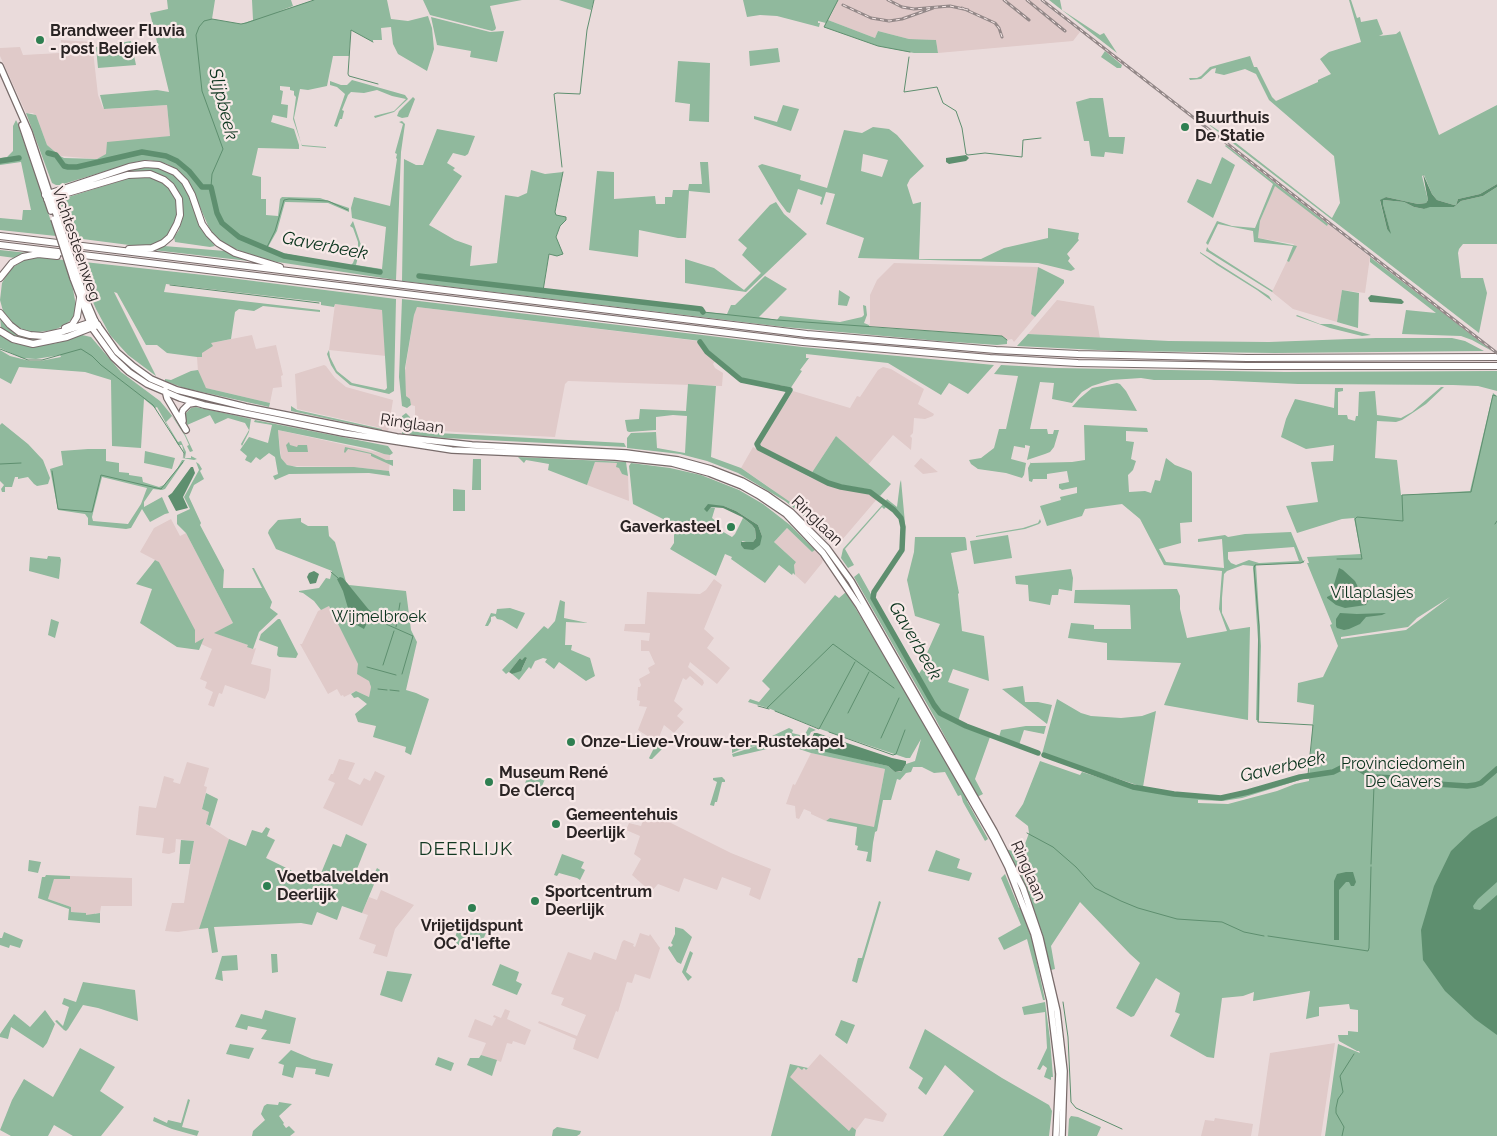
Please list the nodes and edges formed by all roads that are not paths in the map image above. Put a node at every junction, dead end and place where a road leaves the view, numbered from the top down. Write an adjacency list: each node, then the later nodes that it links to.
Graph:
1 (0, 66): 3 (main road, Vichtesteenweg)
2 (0, 75): 3 (main road, Vichtesteenweg)
3 (48, 196): 4 (highway); 5 (main road, Vichtesteenweg); 6 (main road, Vichtesteenweg); 11 (highway)
4 (62, 196): 5 (highway); 9 (highway)
5 (55, 211): 6 (main road, Vichtesteenweg)
6 (56, 219): 13 (main road, Vichtesteenweg, bridge)
7 (0, 236): 9 (highway)
8 (0, 245): 10 (highway)
9 (116, 250): 11 (highway)
10 (68, 253): 12 (highway); 20 (highway)
11 (311, 274): 19 (highway)
12 (0, 278)
13 (76, 278): 14 (main road, Vichtesteenweg); 16 (main road, Vichtesteenweg)
14 (80, 298): 16 (main road, Vichtesteenweg); 18 (highway)
15 (0, 312): 18 (highway)
16 (94, 324): 17 (highway); 18 (highway); 21 (main road, Vichtesteenweg); 22 (main road, Vichtesteenweg)
17 (0, 331)
18 (57, 332)
19 (1497, 357)
20 (1494, 366)
21 (164, 385): 22 (main road); 25 (main road, Ringlaan)
22 (166, 392): 23 (main road, Ringlaan); 23 (main road)
23 (196, 403): 24 (main road, Ringlaan)
24 (1056, 1136)
25 (1062, 1136)

